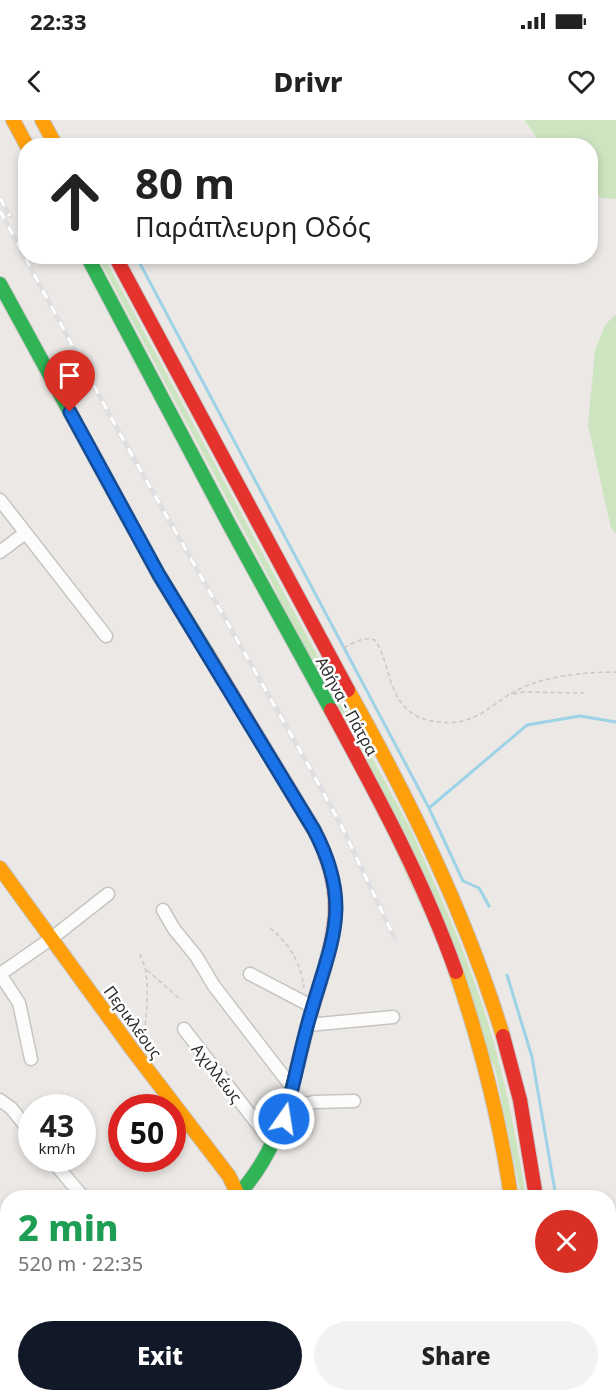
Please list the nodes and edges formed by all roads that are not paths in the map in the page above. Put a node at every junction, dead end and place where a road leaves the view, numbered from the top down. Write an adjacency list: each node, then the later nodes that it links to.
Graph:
1 (13, 120): 3 (main road)
2 (42, 120): 4 (main road)
3 (23, 138)
4 (52, 138)
5 (91, 264): 33 (main road, Αθήνα - Πάτρα)
6 (119, 264): 34 (main road, Αθήνα - Πάτρα)
7 (0, 284): 18 (main road)
8 (0, 500): 9 (street)
9 (25, 533): 10 (street); 11 (street)
10 (0, 552)
11 (106, 636)
12 (0, 868): 15 (main road, Περικλέους)
13 (108, 894): 15 (street)
14 (163, 910): 23 (street)
15 (52, 938): 16 (street); 31 (main road, Περικλέους)
16 (0, 974): 22 (street)
17 (250, 974): 18 (street)
18 (309, 1005): 20 (main road)
19 (393, 1017): 20 (street)
20 (308, 1024): 23 (main road)
21 (184, 1029): 28 (street, Αχιλλέως)
22 (31, 1059)
23 (291, 1086): 26 (main road)
24 (0, 1100): 27 (street)
25 (354, 1101): 26 (street)
26 (287, 1109): 28 (main road)
27 (18, 1116)
28 (273, 1144): 32 (main road)
29 (62, 1172): 30 (street)
30 (77, 1190)
31 (234, 1190)
32 (242, 1190)
33 (510, 1190)
34 (536, 1190)

